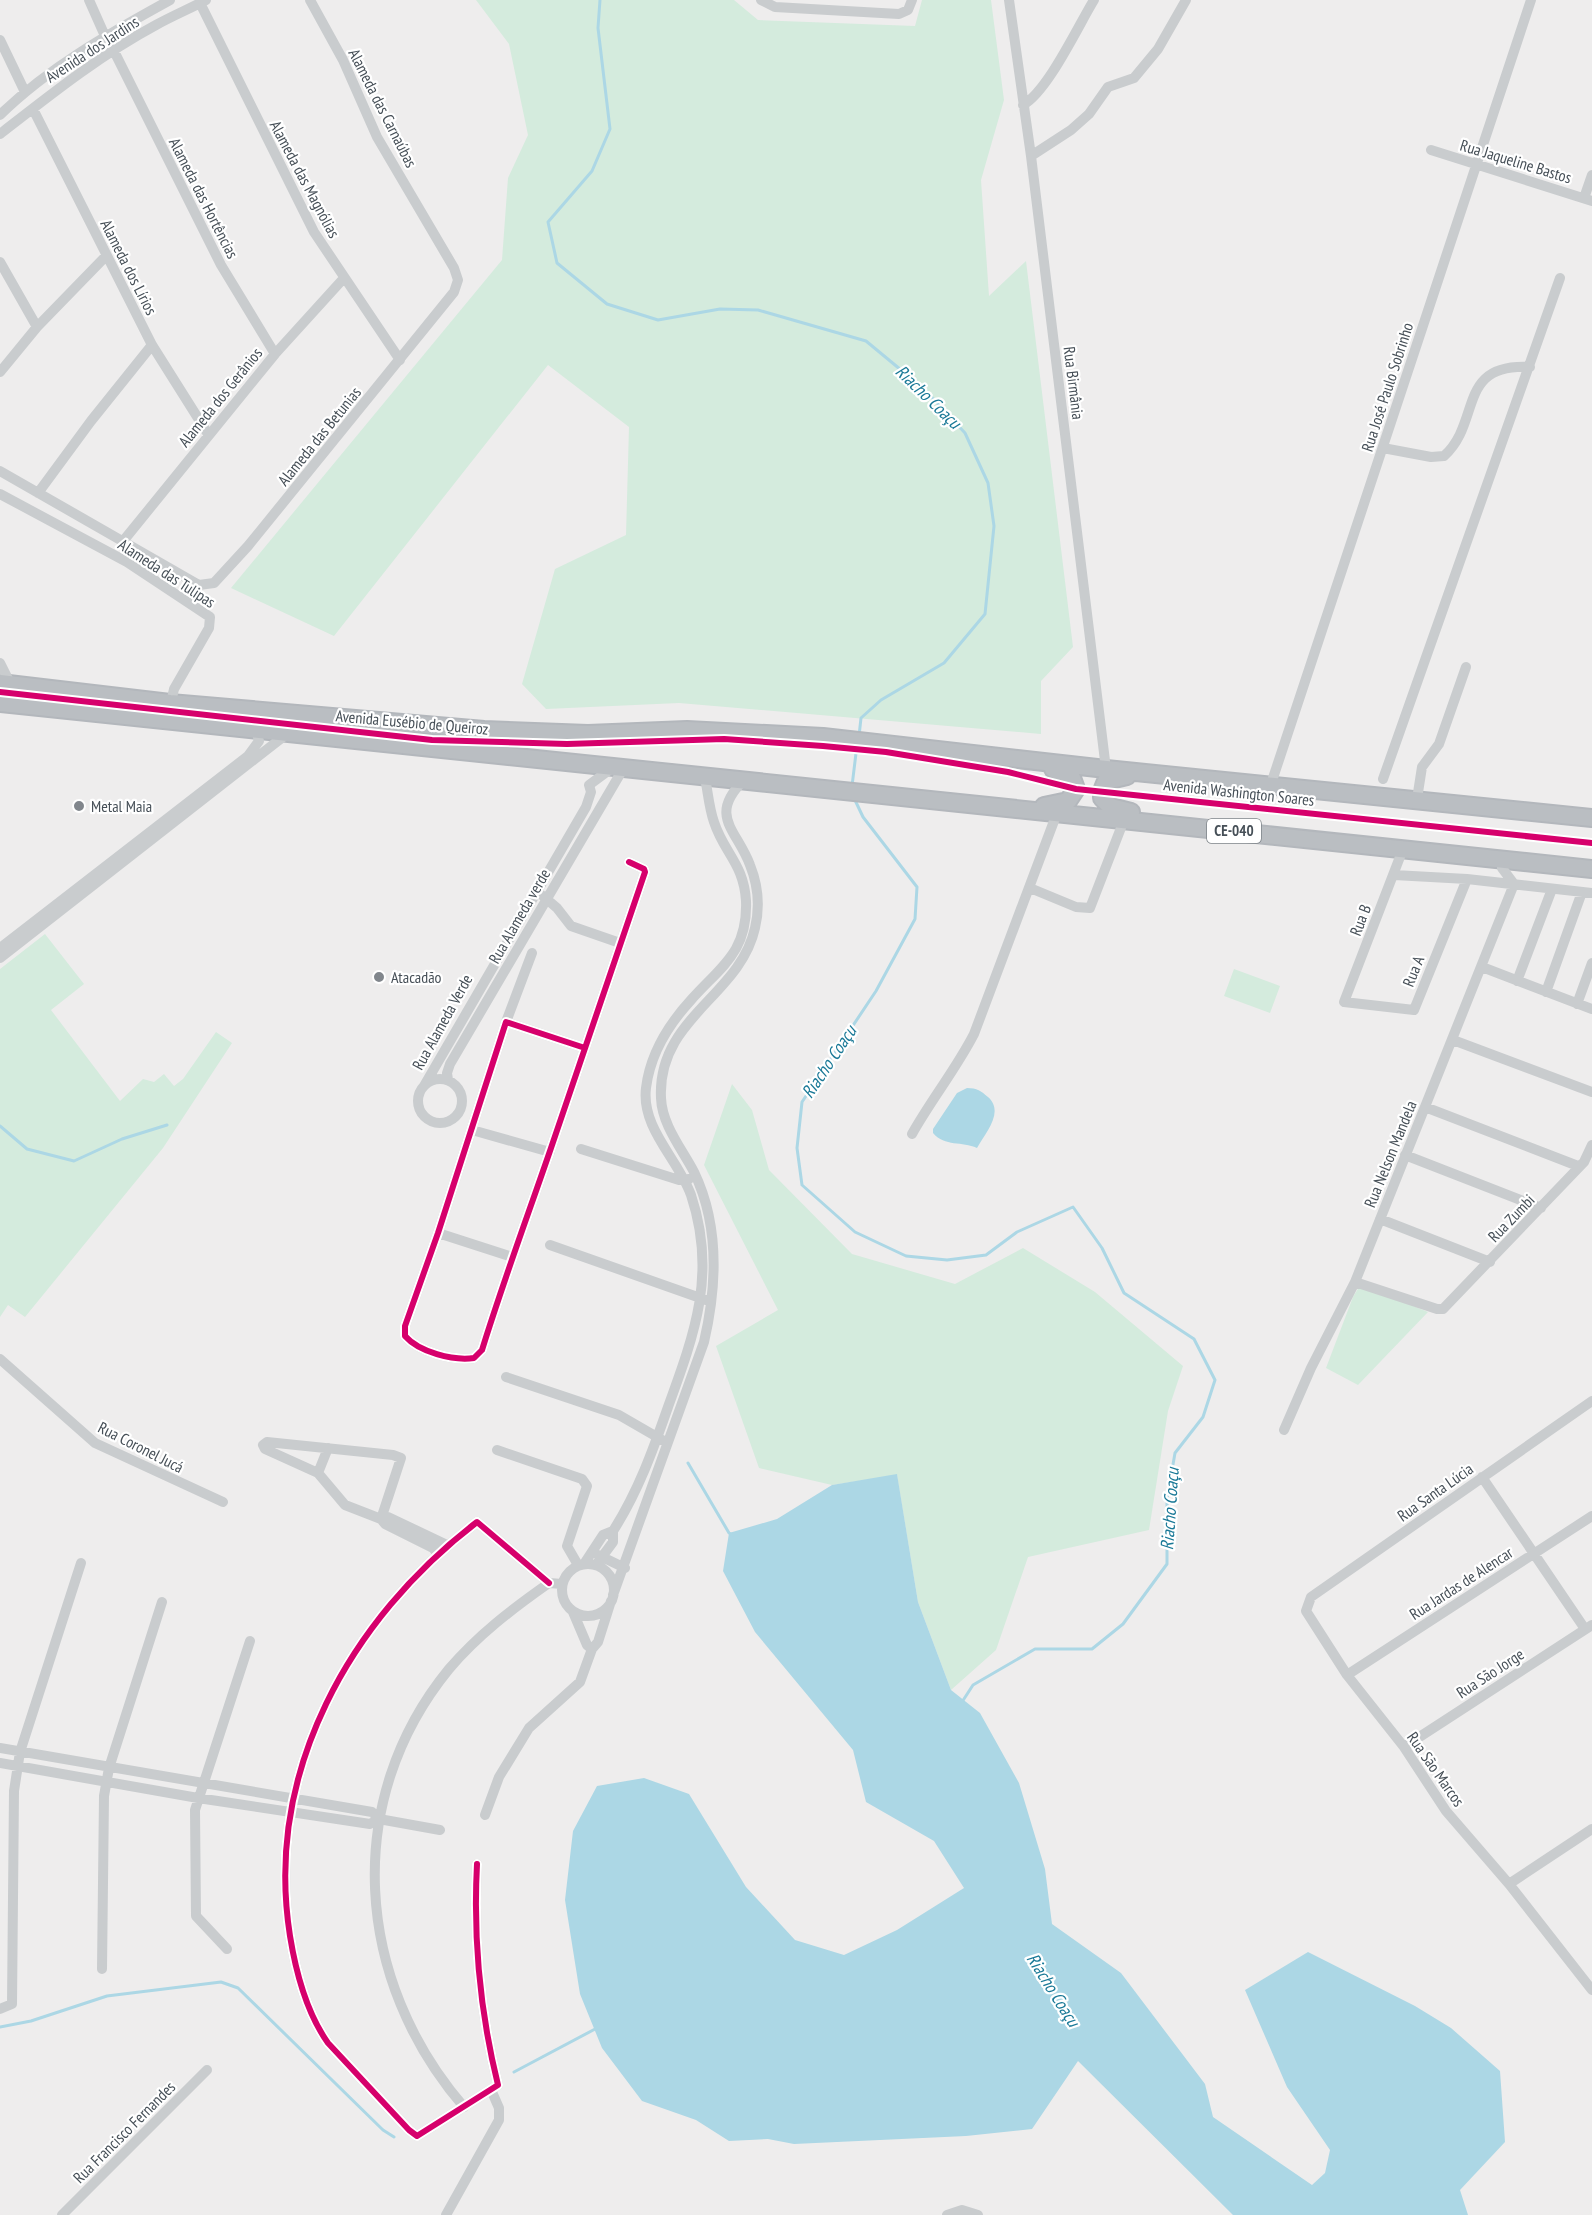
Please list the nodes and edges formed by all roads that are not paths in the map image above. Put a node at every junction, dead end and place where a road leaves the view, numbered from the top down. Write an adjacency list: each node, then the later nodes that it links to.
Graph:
1 (89, 0): 13 (street)
2 (170, 0): 11 (street, Avenida dos Jardins)
3 (310, 0): 32 (street, Alameda das Carnaúbas)
4 (760, 0): 10 (street)
5 (1009, 0): 19 (street, Rua Birmânia)
6 (1094, 0): 19 (street)
7 (1186, 0): 24 (street)
8 (1531, 0): 25 (street, Rua José Paulo Sobrinho)
9 (203, 2): 12 (street, Avenida dos Jardins); 30 (street, Alameda das Magnólias)
10 (910, 5)
11 (147, 13): 12 (street); 13 (street, Avenida dos Jardins)
12 (154, 26): 15 (street, Avenida dos Jardins)
13 (105, 36): 16 (street, Avenida dos Jardins)
14 (0, 40): 18 (street)
15 (114, 51): 17 (street, Avenida dos Jardins); 35 (street, Alameda das Hortências)
16 (64, 65): 17 (street); 18 (street, Avenida dos Jardins)
17 (73, 78): 20 (street, Avenida dos Jardins)
18 (26, 92): 21 (street, Avenida dos Jardins)
19 (1023, 105): 24 (street, Rua Birmânia)
20 (33, 109): 22 (street, Avenida dos Jardins); 28 (street, Alameda dos Lírios)
21 (0, 115)
22 (0, 134)
23 (1431, 150): 25 (street, Rua Jaqueline Bastos)
24 (1031, 156): 56 (street, Rua Birmânia)
25 (1476, 165): 27 (street, Rua Jaqueline Bastos); 40 (street, Rua José Paulo Sobrinho)
26 (1592, 175): 27 (street)
27 (1588, 200)
28 (106, 256): 33 (street); 34 (street, Alameda dos Lírios)
29 (0, 262): 33 (street)
30 (344, 278): 35 (street, Alameda dos Gerânios); 36 (street, Alameda das Magnólias)
31 (1560, 278): 37 (street)
32 (454, 292): 36 (street, Alameda das Betunias)
33 (37, 327): 38 (street)
34 (152, 345): 39 (street, Alameda dos Lírios); 42 (street)
35 (275, 354): 39 (street, Alameda dos Gerânios)
36 (400, 360): 44 (street, Alameda das Betunias)
37 (1530, 367): 40 (street); 59 (street)
38 (0, 372)
39 (208, 434): 44 (street, Alameda dos Gerânios)
40 (1383, 448): 61 (street, Rua José Paulo Sobrinho)
41 (0, 471): 42 (street)
42 (38, 493): 44 (street)
43 (0, 494): 48 (street, Alameda das Tulipas)
44 (124, 540)
45 (0, 663): 47 (street)
46 (1466, 667): 63 (street)
47 (5, 684): 48 (highway, Avenida Eusébio de Queiroz)
48 (170, 703): 50 (street); 53 (highway, Avenida Eusébio de Queiroz)
49 (3, 706): 50 (highway, Avenida Eusébio de Queiroz / CE-040)
50 (185, 723): 51 (highway, Avenida Eusébio de Queiroz / CE-040)
51 (256, 730): 52 (highway, Avenida Eusébio de Queiroz / CE-040); 62 (street)
52 (288, 733): 55 (highway, Avenida Eusébio de Queiroz / CE-040); 62 (street)
53 (887, 744): 54 (highway, Avenida Washington Soares)
54 (1032, 761): 56 (highway, Avenida Washington Soares); 64 (highway)
55 (617, 769): 58 (highway, Avenida Eusébio de Queiroz / CE-040); 80 (street, Rua Alameda Verde); 82 (street, Rua Alameda verde)
56 (1106, 770): 57 (highway, Avenida Washington Soares)
57 (1152, 773): 61 (highway, Avenida Washington Soares); 68 (highway)
58 (705, 778): 60 (highway, Avenida Eusébio de Queiroz / CE-040); 98 (street)
59 (1383, 779)
60 (743, 781): 64 (highway, Avenida Eusébio de Queiroz / CE-040); 99 (street)
61 (1271, 784): 63 (highway, Avenida Washington Soares)
62 (207, 790): 84 (street)
63 (1418, 799): 66 (highway, Avenida Washington Soares)
64 (1026, 809): 65 (highway, CE-040)
65 (1057, 813): 67 (highway, CE-040); 78 (street)
66 (1592, 818)
67 (1124, 820): 68 (highway, CE-040); 78 (street)
68 (1148, 822): 69 (highway, CE-040)
69 (1403, 849): 70 (highway, CE-040); 74 (street, Rua B)
70 (1503, 859): 72 (highway, CE-040); 76 (street)
71 (629, 862): 83 (street)
72 (1532, 863): 73 (highway, CE-040); 77 (street)
73 (1592, 869)
74 (1394, 875): 75 (street); 92 (street, Rua B)
75 (1467, 879): 76 (street); 92 (street, Rua A)
76 (1514, 884): 77 (street); 89 (street, Rua Nelson Mandela)
77 (1528, 885): 79 (street)
78 (1030, 888): 111 (street)
79 (1552, 889): 81 (street); 90 (street)
80 (535, 892): 82 (street); 101 (street, Rua Alameda Verde)
81 (1587, 893): 91 (street)
82 (547, 899): 83 (street); 100 (street, Rua Alameda verde)
83 (620, 943): 97 (street)
84 (12, 944): 85 (street); 87 (street)
85 (0, 948)
86 (532, 953): 95 (street)
87 (0, 958)
88 (1592, 963): 93 (street)
89 (1482, 967): 90 (street); 96 (street, Rua Nelson Mandela)
90 (1517, 981): 91 (street)
91 (1546, 992): 93 (street)
92 (1344, 1002)
93 (1577, 1004): 94 (street)
94 (1592, 1009)
95 (506, 1022): 97 (street); 109 (street)
96 (1453, 1040): 104 (street); 105 (street, Rua Nelson Mandela)
97 (585, 1048): 114 (street)
98 (652, 1065): 99 (street); 102 (street)
99 (665, 1069): 103 (street)
100 (448, 1080): 101 (street); 101 (street)
101 (424, 1086)
102 (646, 1088): 103 (street); 107 (street)
103 (661, 1089): 106 (street)
104 (1592, 1092)
105 (1425, 1107): 115 (street, Rua Nelson Mandela); 116 (street)
106 (664, 1112): 107 (street); 108 (street)
107 (649, 1118): 110 (street)
108 (670, 1126): 110 (street); 117 (street)
109 (472, 1130): 114 (street); 120 (street)
110 (658, 1134): 117 (street)
111 (912, 1134)
112 (1592, 1145): 116 (street, Rua Zumbi)
113 (580, 1149): 117 (street)
114 (550, 1152): 122 (street)
115 (1405, 1155): 118 (street); 119 (street, Rua Nelson Mandela)
116 (1578, 1166): 118 (street, Rua Zumbi)
117 (690, 1178): 125 (street)
118 (1541, 1208): 123 (street, Rua Zumbi)
119 (1380, 1219): 123 (street); 124 (street, Rua Nelson Mandela)
120 (438, 1233): 122 (street); 122 (street)
121 (550, 1245): 125 (street)
122 (512, 1257)
123 (1490, 1262): 124 (street, Rua Zumbi)
124 (1355, 1282): 129 (street, Rua Nelson Mandela)
125 (707, 1301): 130 (street)
126 (0, 1359): 135 (street, Rua Coronel Jucá)
127 (506, 1377): 130 (street)
128 (1592, 1401): 134 (street, Rua Santa Lúcia)
129 (1284, 1431)
130 (662, 1440): 138 (street); 139 (street)
131 (328, 1448): 133 (street); 133 (street); 137 (street)
132 (497, 1450): 144 (street)
133 (318, 1473): 137 (street)
134 (1482, 1477): 141 (street); 152 (street, Rua Santa Lúcia)
135 (223, 1502)
136 (1592, 1516): 141 (street, Rua Jardas de Alencar)
137 (381, 1519): 140 (street); 142 (street)
138 (616, 1527): 139 (street); 143 (street); 144 (street)
139 (637, 1531): 146 (street)
140 (447, 1545): 142 (street); 147 (street)
141 (1534, 1553): 153 (street); 156 (street, Rua Jardas de Alencar)
142 (438, 1554): 166 (street)
143 (600, 1560): 144 (street); 146 (street); 149 (street)
144 (584, 1561): 148 (street)
145 (81, 1563): 159 (street)
146 (625, 1568): 149 (street)
147 (549, 1583): 148 (street); 169 (street)
148 (562, 1584): 151 (street)
149 (612, 1598): 151 (street); 155 (street)
150 (162, 1602): 162 (street)
151 (573, 1612): 155 (street)
152 (1307, 1615): 156 (street, Rua São Marcos)
153 (1589, 1627): 157 (street, Rua São Jorge)
154 (250, 1641): 164 (street)
155 (592, 1649): 168 (street)
156 (1347, 1675): 157 (street, Rua São Marcos)
157 (1404, 1747): 173 (street, Rua São Marcos)
158 (0, 1748): 159 (street)
159 (20, 1752): 161 (street); 162 (street)
160 (0, 1763): 161 (street)
161 (18, 1766): 163 (street); 177 (street)
162 (109, 1768): 163 (street); 164 (street)
163 (106, 1782): 165 (street); 175 (street)
164 (201, 1784): 165 (street); 166 (street)
165 (198, 1798): 167 (street); 174 (street)
166 (293, 1801): 167 (street); 169 (street)
167 (291, 1813): 169 (street); 180 (street)
168 (485, 1815)
169 (379, 1819): 170 (street); 180 (street)
170 (440, 1830)
171 (1591, 1831): 173 (street)
172 (477, 1864): 179 (street)
173 (1509, 1884): 176 (street, Rua São Marcos)
174 (227, 1949)
175 (102, 1969)
176 (1592, 1990)
177 (0, 2009)
178 (207, 2070): 181 (street, Rua Francisco Fernandes)
179 (492, 2092): 180 (street); 182 (street)
180 (464, 2107)
181 (62, 2215)
182 (446, 2215)
183 (947, 2215): 184 (street)
184 (978, 2215)

